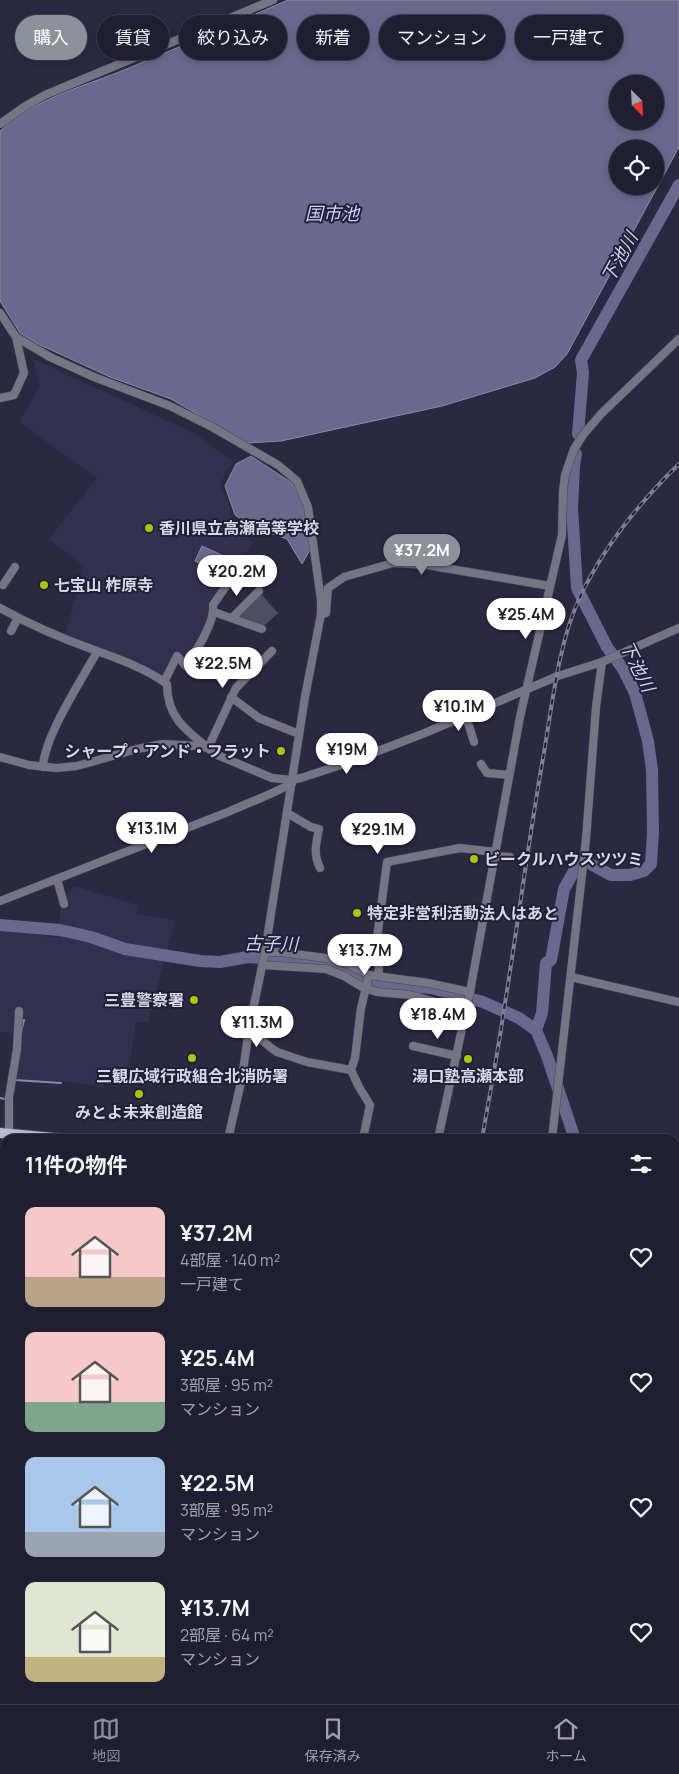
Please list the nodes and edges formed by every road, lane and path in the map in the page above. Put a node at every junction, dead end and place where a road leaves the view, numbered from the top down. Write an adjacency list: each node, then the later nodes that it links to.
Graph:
1 (273, 0): 2 (street)
2 (256, 3): 3 (street)
3 (0, 124)
4 (0, 313): 5 (street)
5 (16, 337): 7 (street); 15 (street)
6 (679, 339): 11 (street)
7 (0, 398)
8 (15, 567): 10 (street)
9 (237, 570): 14 (street)
10 (1, 586)
11 (550, 586): 15 (street); 25 (street)
12 (259, 591): 17 (street)
13 (0, 608): 16 (street)
14 (214, 612): 17 (street); 24 (street)
15 (321, 614): 28 (street)
16 (18, 618): 20 (street); 22 (street)
17 (232, 618): 19 (street)
18 (679, 628): 23 (street)
19 (262, 629)
20 (11, 631)
21 (272, 651): 26 (street)
22 (97, 652): 24 (street); 34 (street)
23 (602, 662): 25 (street); 47 (street)
24 (164, 682): 31 (street)
25 (526, 690): 27 (street); 35 (street)
26 (231, 698): 28 (street); 31 (street)
27 (466, 716): 29 (street); 36 (street)
28 (299, 734): 36 (street)
29 (474, 742)
30 (0, 748): 32 (street)
31 (208, 748): 34 (street); 36 (street)
32 (1, 758): 34 (street)
33 (481, 764): 35 (street)
34 (44, 767)
35 (509, 775): 38 (street)
36 (292, 779): 37 (street); 41 (street)
37 (287, 813): 40 (street); 44 (street)
38 (495, 854): 39 (street); 46 (street); 50 (street)
39 (510, 857)
40 (320, 868)
41 (57, 879): 42 (street); 43 (street)
42 (0, 901)
43 (64, 904)
44 (265, 952): 45 (street); 48 (street)
45 (262, 965): 49 (street); 54 (street)
46 (378, 976): 48 (street); 50 (street)
47 (571, 976): 51 (street); 64 (street)
48 (369, 977): 49 (street)
49 (366, 988): 52 (street); 57 (street)
50 (470, 992): 52 (street)
51 (679, 1002)
52 (466, 1010): 56 (street)
53 (19, 1011): 59 (street)
54 (249, 1029): 57 (street); 61 (street)
55 (413, 1046): 56 (street)
56 (457, 1056): 63 (street)
57 (352, 1070): 62 (street)
58 (0, 1096): 59 (street)
59 (9, 1097): 60 (street)
60 (5, 1134)
61 (229, 1134)
62 (364, 1134)
63 (439, 1134)
64 (553, 1134)

